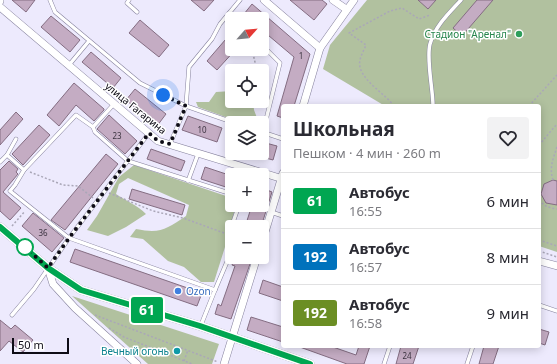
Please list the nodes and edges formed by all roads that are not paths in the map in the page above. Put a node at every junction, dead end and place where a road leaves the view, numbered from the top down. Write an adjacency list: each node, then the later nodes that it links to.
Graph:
1 (50, 0): 13 (lane)
2 (129, 0): 10 (lane)
3 (240, 0): 11 (lane)
4 (264, 0): 14 (street)
5 (333, 0): 9 (street)
6 (354, 0): 9 (street)
7 (461, 0): 19 (lane)
8 (0, 7): 16 (street, улица Гагарина)
9 (346, 9): 14 (street)
10 (137, 12)
11 (230, 12)
12 (225, 18): 20 (lane)
13 (89, 41): 16 (lane); 20 (lane)
14 (320, 48): 18 (street)
15 (269, 52): 21 (lane)
16 (69, 65): 17 (street, улица Гагарина)
17 (114, 104): 23 (lane); 24 (street, улица Гагарина)
18 (304, 104)
19 (434, 104)
20 (186, 106): 22 (lane); 28 (lane)
21 (266, 116)
22 (225, 120)
23 (93, 127): 32 (lane); 34 (lane)
24 (149, 133): 28 (street, улица Гагарина); 32 (lane)
25 (269, 134): 26 (lane)
26 (281, 138)
27 (16, 139): 30 (lane)
28 (170, 144): 29 (street, улица Гагарина)
29 (198, 153): 33 (street, улица Гагарина); 38 (lane)
30 (7, 155): 31 (lane); 34 (lane)
31 (0, 162)
32 (128, 162): 38 (lane); 44 (lane)
33 (240, 168)
34 (24, 170): 44 (lane)
35 (269, 175): 36 (street, улица Гагарина)
36 (281, 177)
37 (281, 180): 40 (street)
38 (188, 181): 39 (lane)
39 (225, 192)
40 (271, 212): 41 (lane); 42 (street)
41 (281, 215)
42 (269, 220)
43 (0, 227): 49 (street)
44 (69, 238): 49 (lane); 50 (lane)
45 (541, 262): 48 (street)
46 (225, 264): 50 (lane)
47 (255, 264): 55 (street)
48 (557, 266)
49 (48, 268): 53 (lane); 54 (street); 58 (street)
50 (215, 290): 54 (lane)
51 (541, 306): 52 (lane)
52 (557, 311)
53 (12, 315)
54 (200, 326): 55 (street)
55 (233, 338): 59 (street); 60 (street)
56 (389, 348): 61 (lane)
57 (472, 348): 62 (lane)
58 (137, 364)
59 (224, 364)
60 (310, 364)
61 (384, 364)
62 (467, 364)

